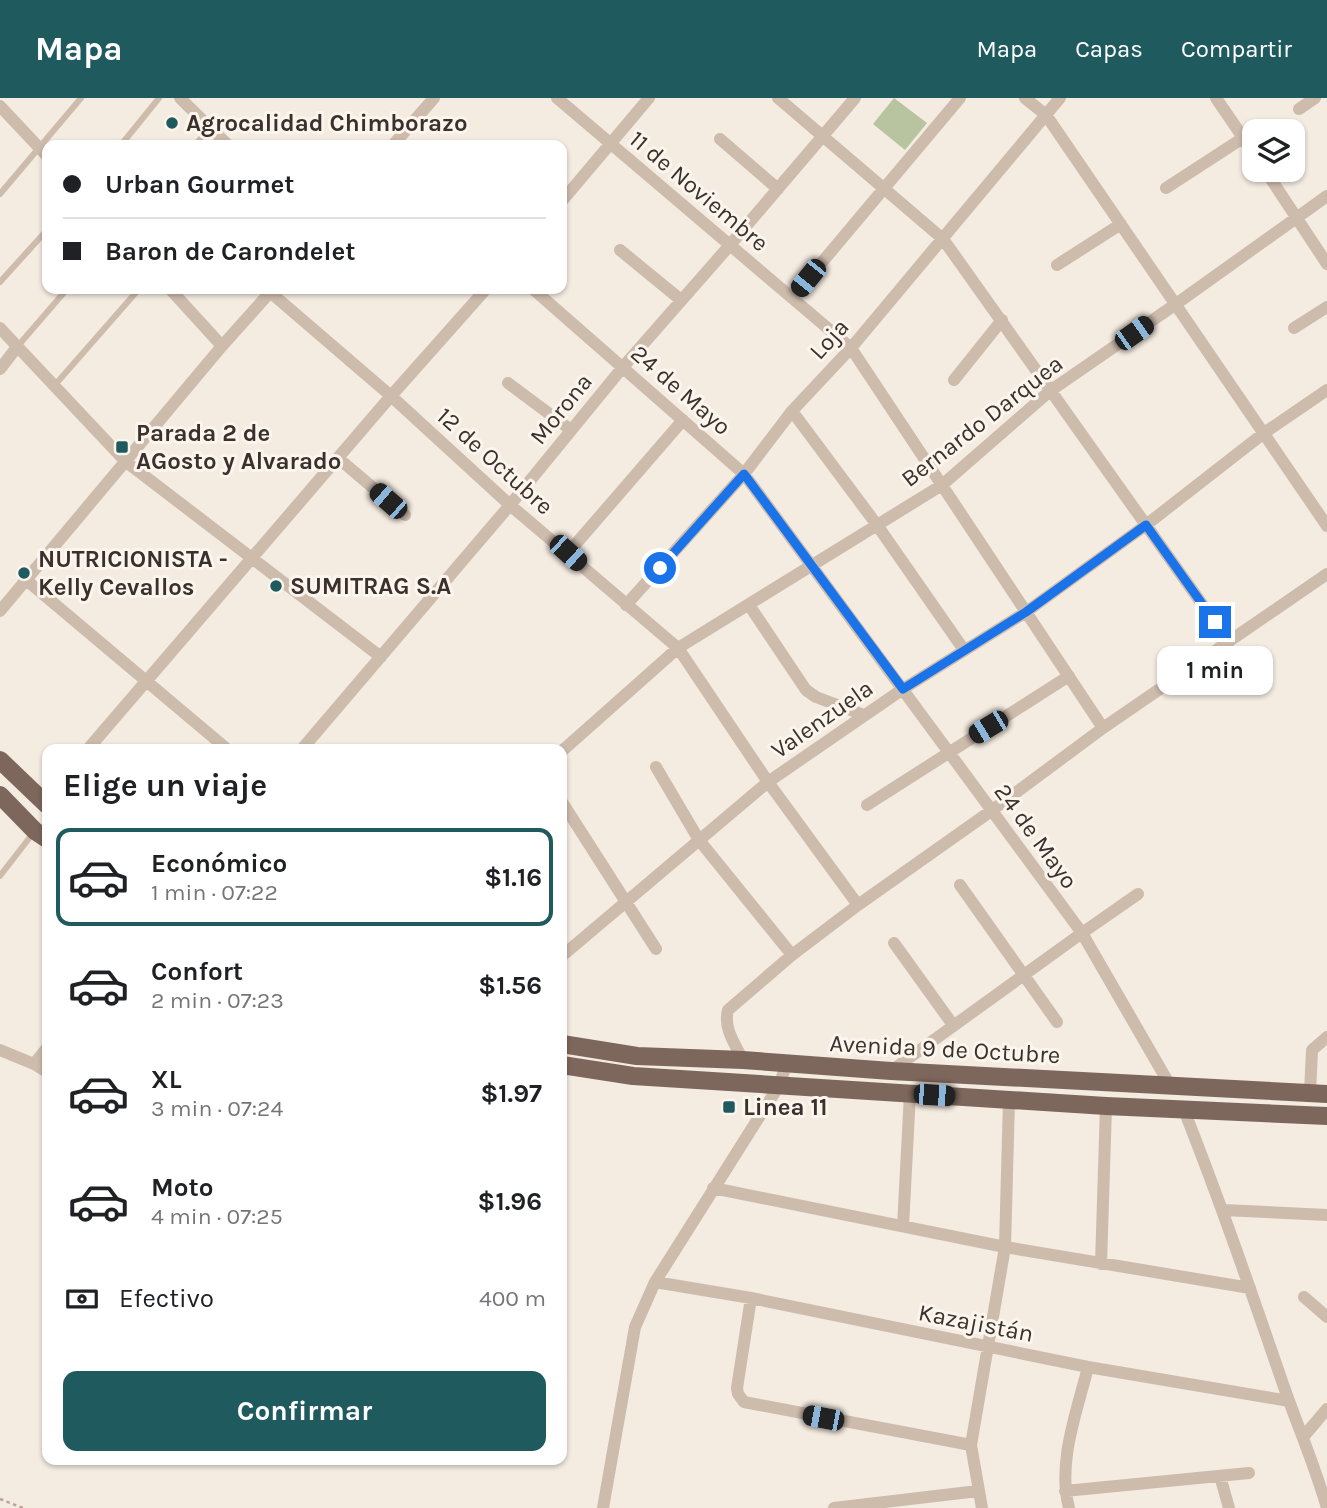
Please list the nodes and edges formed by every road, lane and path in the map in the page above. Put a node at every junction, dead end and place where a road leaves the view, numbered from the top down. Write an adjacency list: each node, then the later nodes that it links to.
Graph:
1 (81, 98): 22 (lane)
2 (159, 98): 23 (lane)
3 (180, 98): 17 (street)
4 (434, 98): 26 (street)
5 (557, 98): 27 (street, 11 de Noviembre)
6 (649, 98): 27 (street)
7 (778, 98): 18 (street)
8 (855, 98): 18 (street, Morona)
9 (960, 98): 32 (street)
10 (1025, 98): 16 (street)
11 (1060, 98): 16 (street, Loja)
12 (1216, 98): 19 (street)
13 (1315, 98): 15 (street)
14 (0, 107): 28 (street)
15 (1299, 109)
16 (1046, 115): 38 (street); 40 (street, Loja)
17 (210, 128): 24 (lane); 25 (street)
18 (822, 136): 31 (street, Morona); 32 (street)
19 (1242, 137)
20 (720, 139): 31 (street)
21 (1242, 139): 33 (street)
22 (51, 140)
23 (125, 140)
24 (199, 140)
25 (223, 140)
26 (397, 140)
27 (611, 143): 35 (street); 41 (street, 11 de Noviembre)
28 (42, 151)
29 (42, 153): 34 (lane)
30 (1273, 182): 37 (street)
31 (778, 188): 41 (street, Morona)
32 (884, 188): 40 (street); 53 (street)
33 (1166, 188)
34 (0, 194)
35 (567, 195)
36 (1327, 196): 37 (street, Bernardo Darquea)
37 (1296, 216): 43 (street); 55 (street, Bernardo Darquea)
38 (1121, 225): 44 (street); 55 (street)
39 (42, 236): 45 (lane)
40 (943, 239): 57 (street); 62 (street, Loja)
41 (730, 245): 53 (street, 11 de Noviembre); 54 (street, Morona)
42 (620, 250): 54 (street)
43 (1327, 264)
44 (1058, 265)
45 (0, 282)
46 (63, 294): 61 (lane)
47 (135, 294): 67 (lane)
48 (175, 294): 60 (street)
49 (268, 294): 60 (street)
50 (276, 294): 70 (street, 12 de Octubre)
51 (482, 294): 70 (street)
52 (539, 294): 63 (street, 24 de Mayo)
53 (792, 298): 62 (street, 11 de Noviembre)
54 (681, 300): 63 (street, Morona)
55 (1176, 304): 69 (street, Bernardo Darquea); 74 (street)
56 (1327, 307): 59 (street)
57 (1002, 320): 65 (street); 69 (street)
58 (0, 328): 61 (street)
59 (1294, 328)
60 (222, 346): 76 (street)
61 (17, 347): 64 (street); 67 (street)
62 (851, 348): 71 (street, Loja); 78 (street, 11 de Noviembre)
63 (622, 367): 72 (street, 24 de Mayo); 73 (street, Morona)
64 (0, 369)
65 (954, 380)
66 (508, 383): 73 (street)
67 (54, 386): 76 (street)
68 (1327, 390): 74 (street, Valenzuela)
69 (1050, 391): 78 (street, Bernardo Darquea); 82 (street)
70 (391, 396): 75 (street); 79 (street, 12 de Octubre)
71 (792, 411): 77 (street, Loja); 81 (street)
72 (683, 420): 77 (street, 24 de Mayo); 84 (street)
73 (571, 430): 79 (street, Morona)
74 (1264, 433): 82 (street, Valenzuela); 83 (street)
75 (338, 458): 80 (street); 85 (street)
76 (125, 461): 85 (street); 88 (street)
77 (744, 474): 86 (street, 24 de Mayo); 89 (street, Loja)
78 (942, 485): 81 (street, Bernardo Darquea); 92 (street, 11 de Noviembre)
79 (510, 505): 84 (street, 12 de Octubre); 96 (street, Morona)
80 (405, 515)
81 (877, 525): 86 (street, Bernardo Darquea); 95 (street)
82 (1146, 525): 92 (street, Valenzuela); 93 (street)
83 (1327, 526)
84 (568, 553): 89 (street, 12 de Octubre)
85 (253, 557): 96 (street); 98 (street)
86 (812, 566): 90 (street, Bernardo Darquea); 99 (street, 24 de Mayo)
87 (1327, 574): 93 (street)
88 (25, 579): 91 (street); 98 (street)
89 (626, 605): 94 (street, 12 de Octubre)
90 (749, 605): 94 (street, Bernardo Darquea); 100 (street)
91 (0, 611)
92 (1026, 612): 95 (street, Valenzuela); 97 (street, 11 de Noviembre)
93 (1229, 642): 101 (street)
94 (678, 648): 105 (street, Bernardo Darquea); 109 (street, 12 de Octubre)
95 (964, 650): 99 (street, Valenzuela)
96 (381, 657): 104 (street, Morona)
97 (1069, 676): 101 (street, 11 de Noviembre); 106 (street)
98 (145, 682): 102 (street); 103 (street)
99 (903, 689): 100 (street, Valenzuela); 106 (street, 24 de Mayo)
100 (864, 715): 109 (street, Valenzuela)
101 (1103, 728): 114 (street)
102 (92, 744)
103 (221, 744)
104 (306, 744)
105 (567, 747)
106 (949, 751): 112 (street); 114 (street, 24 de Mayo)
107 (0, 760): 111 (main road)
108 (656, 768): 116 (street)
109 (768, 782): 116 (street, Valenzuela); 121 (street, 12 de Octubre)
110 (0, 795): 115 (main road)
111 (42, 797)
112 (867, 805)
113 (567, 810): 120 (street)
114 (991, 811): 121 (street); 122 (street, 24 de Mayo)
115 (41, 835): 117 (lane)
116 (699, 840): 120 (street, Valenzuela); 126 (street)
117 (0, 876)
118 (960, 885): 127 (street)
119 (1139, 894): 122 (street)
120 (626, 902): 124 (street); 125 (street, Valenzuela)
121 (858, 905): 126 (street)
122 (1082, 933): 127 (street); 141 (street, 24 de Mayo)
123 (894, 943): 129 (street)
124 (656, 949)
125 (567, 952)
126 (792, 955): 134 (street)
127 (1024, 974): 128 (street); 129 (street)
128 (1057, 1022)
129 (953, 1025): 139 (street)
130 (1327, 1037): 142 (street)
131 (567, 1045): 134 (main road, Avenida 9 de Octubre)
132 (0, 1050): 135 (street)
133 (42, 1054): 135 (street)
134 (743, 1060): 136 (main road, Avenida 9 de Octubre)
135 (34, 1064): 138 (street)
136 (786, 1064): 139 (main road, Avenida 9 de Octubre); 140 (street)
137 (567, 1066): 140 (main road, Avenida 9 de Octubre)
138 (42, 1070)
139 (891, 1072): 141 (main road, Avenida 9 de Octubre)
140 (780, 1084): 143 (main road, Avenida 9 de Octubre); 148 (street)
141 (1171, 1087): 142 (main road, Avenida 9 de Octubre)
142 (1318, 1093)
143 (910, 1094): 144 (main road, Avenida 9 de Octubre); 151 (street)
144 (1009, 1100): 145 (main road, Avenida 9 de Octubre); 152 (street)
145 (1107, 1106): 146 (main road, Avenida 9 de Octubre); 153 (street)
146 (1184, 1110): 147 (main road, Avenida 9 de Octubre); 149 (street)
147 (1327, 1116)
148 (713, 1188): 151 (street); 154 (street)
149 (1223, 1210): 150 (street); 155 (street)
150 (1327, 1216)
151 (902, 1226): 152 (street)
152 (1005, 1247): 153 (street); 159 (street)
153 (1101, 1264): 155 (street)
154 (654, 1282): 157 (street, Kazajistán); 171 (street)
155 (1250, 1288): 161 (street)
156 (1304, 1297): 158 (street)
157 (751, 1298): 159 (street, Kazajistán); 164 (street)
158 (1327, 1317)
159 (986, 1347): 160 (street, Kazajistán); 164 (street)
160 (1088, 1367): 161 (street, Kazajistán); 168 (street)
161 (1289, 1401): 163 (street)
162 (1327, 1409): 163 (street)
163 (1304, 1436): 176 (street)
164 (971, 1445): 167 (street)
165 (1249, 1474): 166 (street)
166 (1220, 1476): 168 (street); 175 (street)
167 (978, 1491): 172 (street); 173 (street)
168 (1065, 1491): 174 (street)
169 (0, 1499): 170 (path)
170 (23, 1508)
171 (603, 1508)
172 (834, 1508)
173 (982, 1508)
174 (1069, 1508)
175 (1229, 1508)
176 (1327, 1508)

